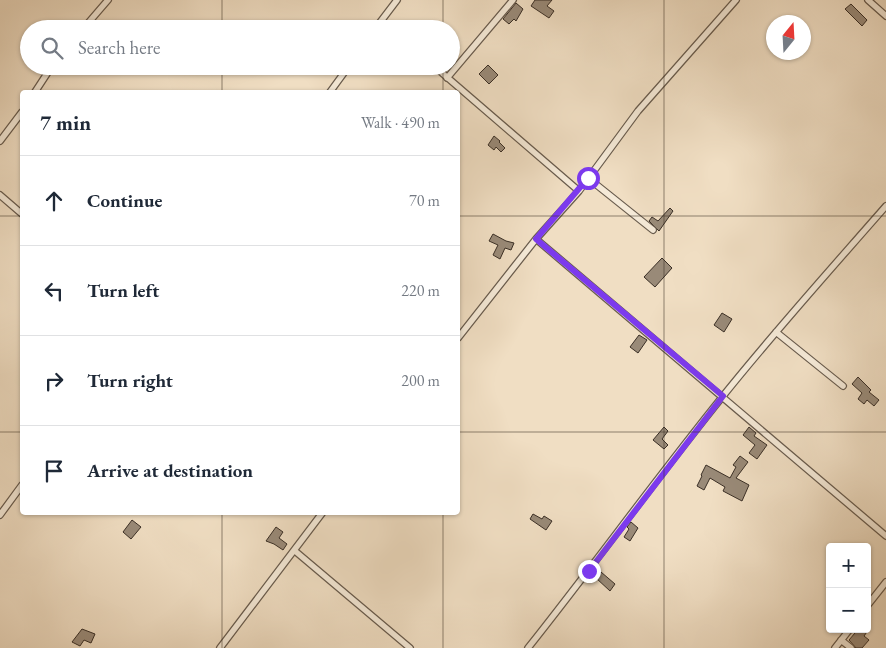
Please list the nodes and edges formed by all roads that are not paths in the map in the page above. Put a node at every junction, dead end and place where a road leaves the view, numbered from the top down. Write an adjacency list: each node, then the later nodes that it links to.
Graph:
1 (108, 0): 7 (street)
2 (397, 0): 8 (street)
3 (513, 0): 9 (street)
4 (736, 0): 19 (street)
5 (868, 0): 6 (street)
6 (886, 16)
7 (91, 20)
8 (382, 20)
9 (460, 63)
10 (46, 75): 15 (street)
11 (342, 75): 16 (street)
12 (444, 75): 14 (street)
13 (450, 75): 14 (street)
14 (447, 78): 20 (street)
15 (36, 90)
16 (331, 90)
17 (20, 115): 18 (street)
18 (0, 142)
19 (588, 178): 20 (street); 24 (street)
20 (579, 191): 25 (street)
21 (0, 195): 23 (street)
22 (886, 206): 26 (street)
23 (20, 212)
24 (653, 230)
25 (536, 239): 27 (street); 29 (street)
26 (776, 332): 28 (street); 29 (street)
27 (460, 335)
28 (843, 386)
29 (723, 396): 33 (street); 41 (street)
30 (20, 488): 31 (street)
31 (0, 515)
32 (321, 515): 34 (street)
33 (886, 536)
34 (295, 550): 39 (street); 40 (street)
35 (886, 582): 36 (street)
36 (871, 601)
37 (847, 633): 38 (street)
38 (841, 640): 42 (street); 43 (street)
39 (220, 648)
40 (410, 648)
41 (528, 648)
42 (835, 648)
43 (850, 648)

